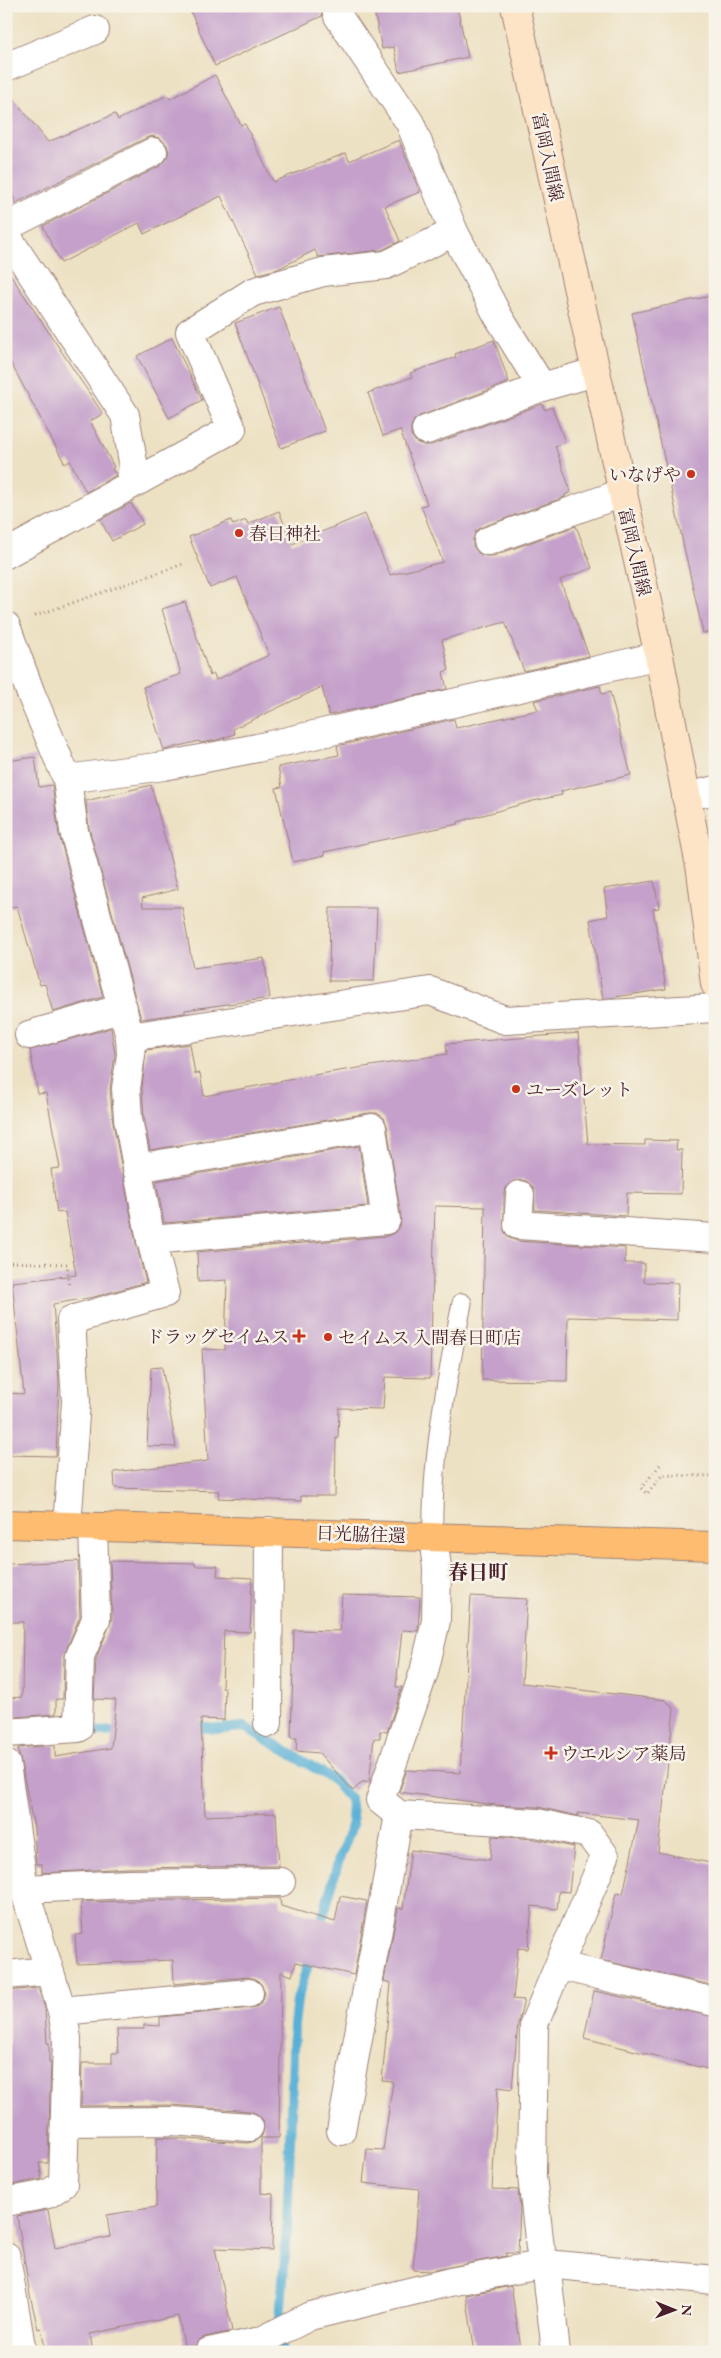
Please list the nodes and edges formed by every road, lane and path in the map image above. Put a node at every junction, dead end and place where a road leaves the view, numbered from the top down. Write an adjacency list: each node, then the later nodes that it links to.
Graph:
1 (335, 6): 6 (street)
2 (515, 6): 8 (main road, 富岡入間線)
3 (95, 30): 4 (street)
4 (6, 67)
5 (153, 152): 7 (street)
6 (454, 232): 9 (street); 11 (street)
7 (8, 237): 11 (street)
8 (595, 372): 9 (street); 12 (main road, 富岡入間線)
9 (542, 386): 10 (street)
10 (426, 430)
11 (130, 484): 14 (street)
12 (622, 493): 13 (street); 17 (main road, 富岡入間線)
13 (488, 541)
14 (6, 554)
15 (186, 563): 16 (path)
16 (6, 626): 18 (street)
17 (658, 656): 18 (street); 20 (main road, 富岡入間線)
18 (67, 779): 22 (street)
19 (715, 790): 20 (street)
20 (686, 798): 21 (main road, 富岡入間線)
21 (715, 984)
22 (122, 1008): 24 (street); 25 (street)
23 (715, 1008): 25 (street)
24 (29, 1035)
25 (130, 1037): 26 (street)
26 (137, 1168): 29 (street); 29 (street)
27 (520, 1194): 28 (street)
28 (715, 1238)
29 (151, 1240): 32 (street)
30 (6, 1262): 32 (path)
31 (462, 1303): 38 (lane)
32 (71, 1320): 36 (street)
33 (660, 1465): 34 (path)
34 (715, 1476)
35 (6, 1524): 36 (highway, 日光脇往還)
36 (80, 1527): 37 (highway, 日光脇往還); 41 (street)
37 (269, 1531): 38 (highway, 日光脇往還); 40 (street)
38 (433, 1536): 39 (highway, 日光脇往還); 43 (street)
39 (715, 1546)
40 (268, 1723)
41 (6, 1733)
42 (6, 1764): 45 (street)
43 (399, 1815): 46 (street); 54 (street)
44 (281, 1882): 45 (street)
45 (24, 1889): 47 (street)
46 (560, 1966): 50 (street); 57 (street)
47 (49, 1971): 48 (street); 51 (street)
48 (6, 1976)
49 (249, 1994): 51 (street)
50 (715, 2002)
51 (62, 2011): 52 (street)
52 (66, 2122): 53 (street); 55 (street)
53 (249, 2127)
54 (341, 2131)
55 (6, 2202)
56 (6, 2257): 59 (street)
57 (546, 2264): 58 (street); 60 (street); 61 (street)
58 (715, 2280)
59 (22, 2352)
60 (209, 2352)
61 (556, 2352)

